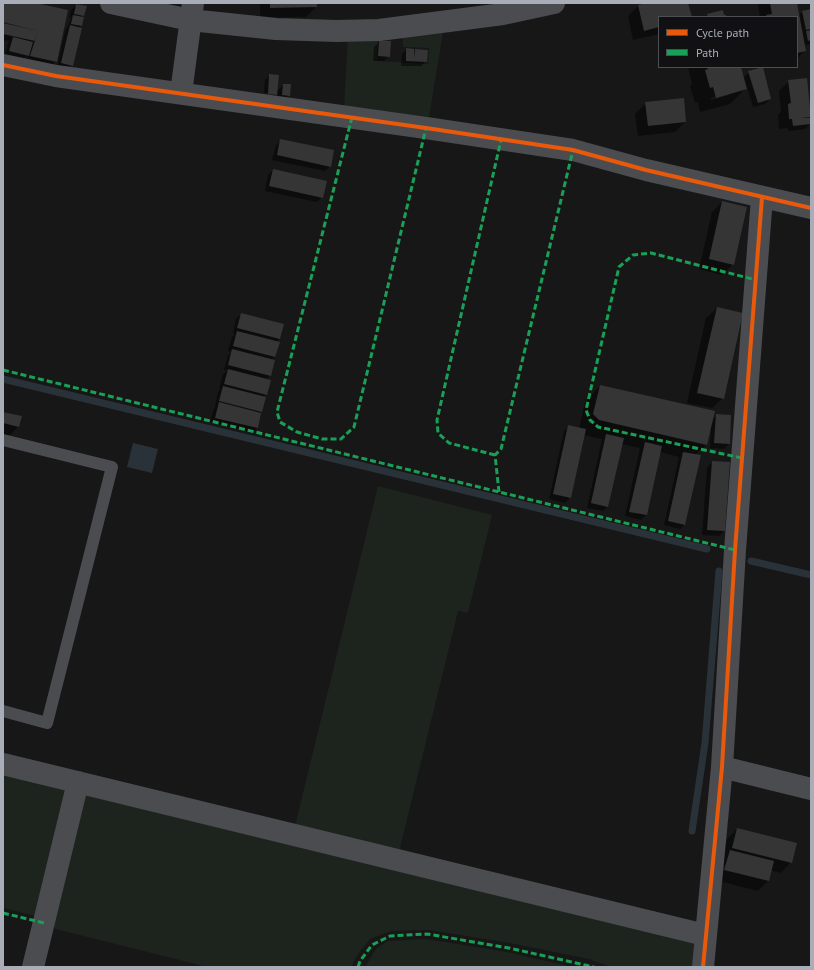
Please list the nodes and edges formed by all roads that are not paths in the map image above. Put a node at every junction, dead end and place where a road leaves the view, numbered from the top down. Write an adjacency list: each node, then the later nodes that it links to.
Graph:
1 (111, 3): 3 (street)
2 (554, 3): 3 (street)
3 (191, 11): 5 (street)
4 (3, 65): 5 (street)
5 (181, 93): 6 (street)
6 (762, 197): 7 (street); 11 (street)
7 (811, 208)
8 (3, 440): 9 (lane)
9 (3, 711)
10 (3, 764): 12 (street)
11 (722, 767): 13 (street); 14 (street)
12 (78, 782): 14 (street); 15 (street)
13 (811, 789)
14 (705, 935): 16 (street)
15 (33, 967)
16 (703, 967)

